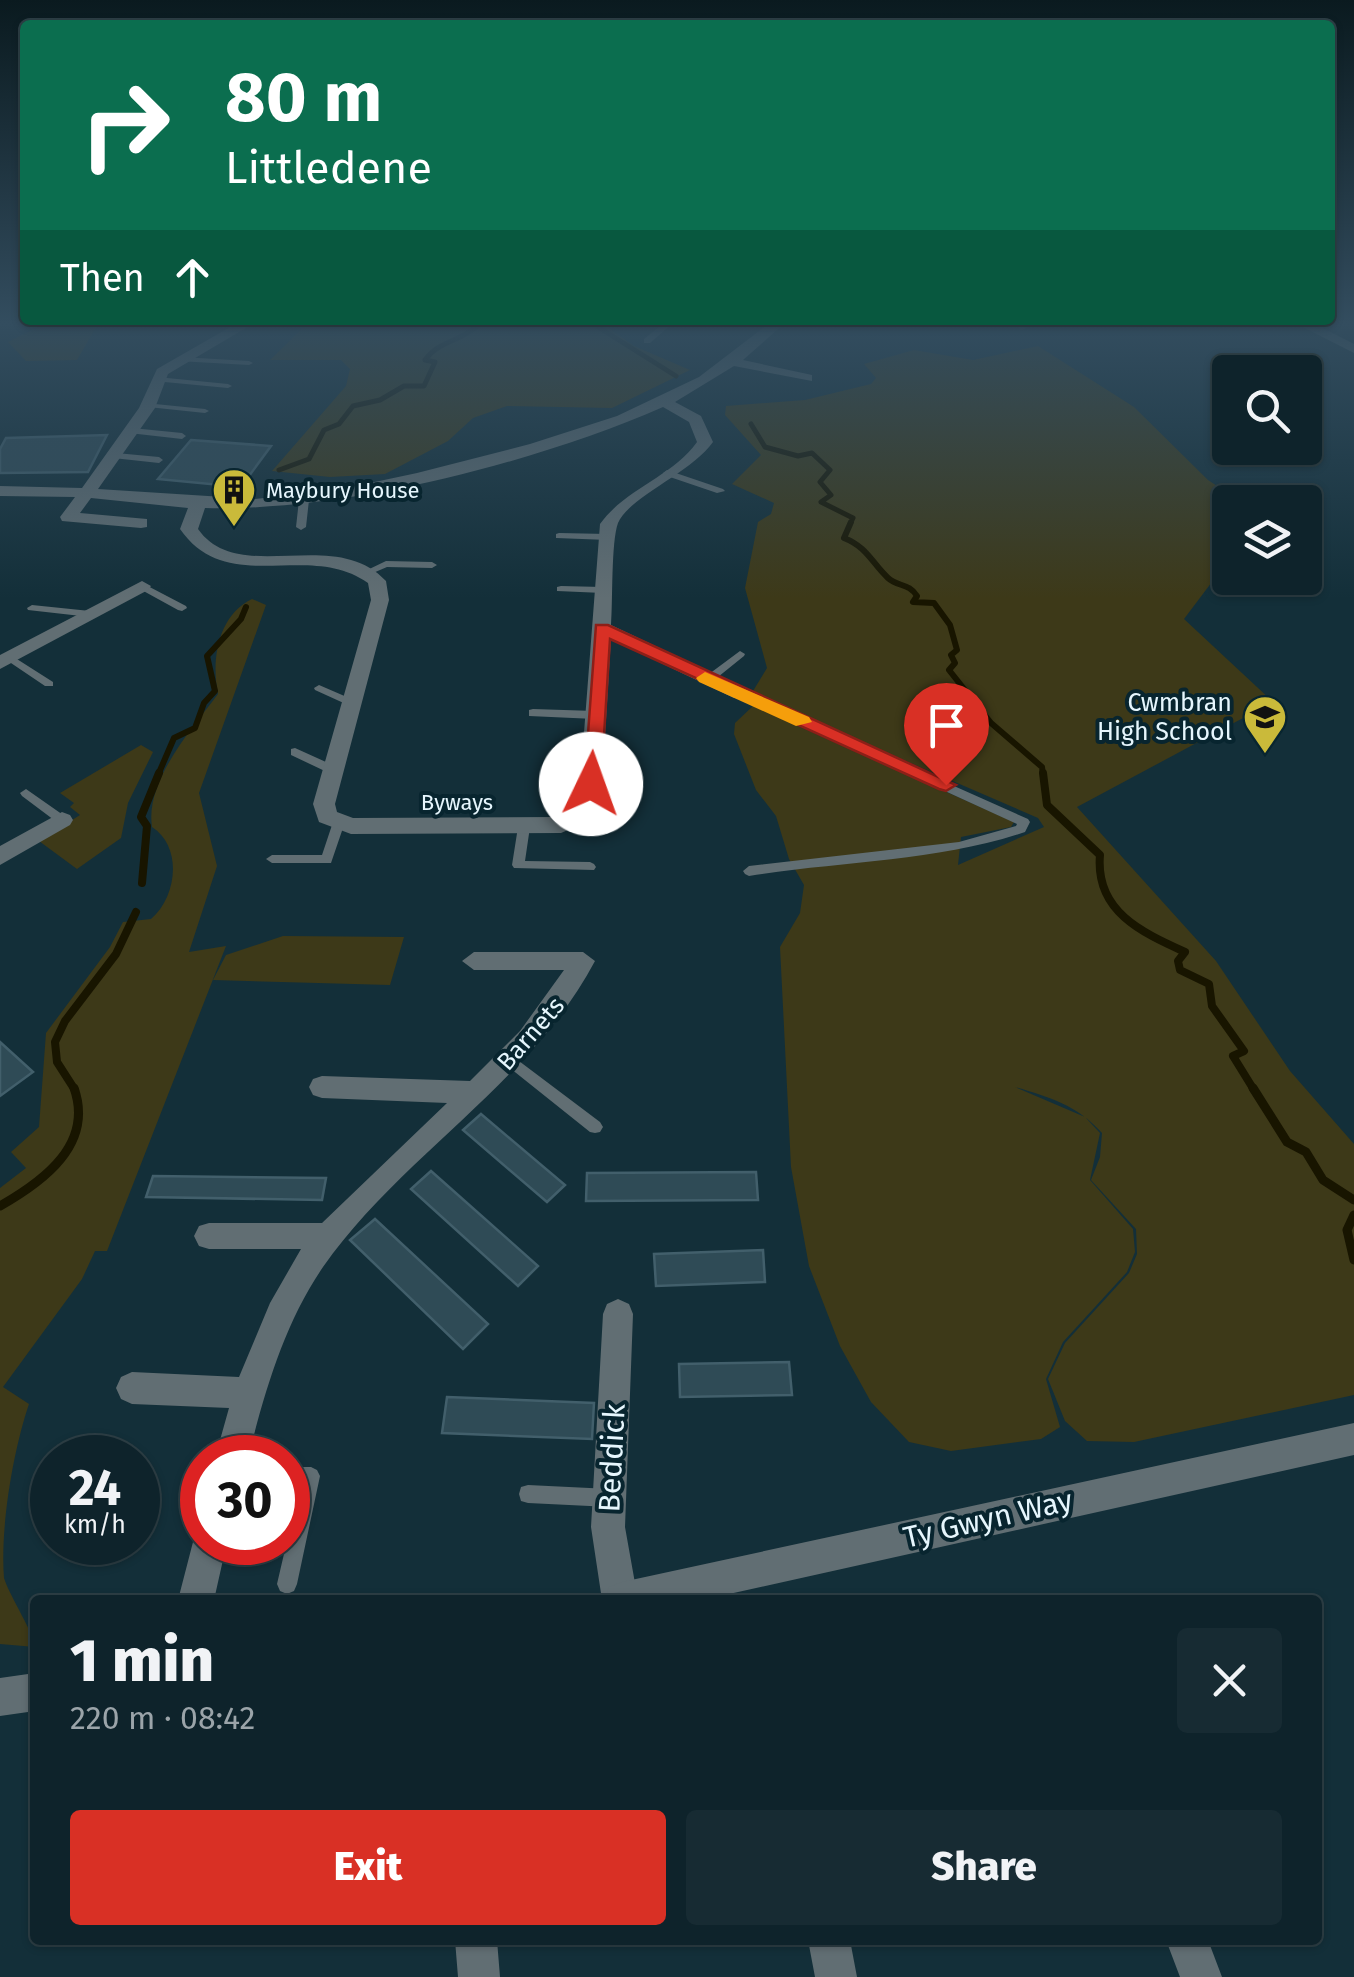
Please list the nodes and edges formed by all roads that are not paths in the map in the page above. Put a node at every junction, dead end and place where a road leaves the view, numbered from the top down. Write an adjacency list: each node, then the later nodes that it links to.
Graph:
1 (142, 414): 4 (street)
2 (641, 414): 12 (street)
3 (687, 414): 8 (street)
4 (132, 431): 5 (lane); 6 (street)
5 (182, 436)
6 (116, 456): 7 (lane); 9 (street)
7 (159, 460)
8 (668, 473): 11 (lane); 17 (street)
9 (90, 490): 10 (street); 13 (street); 14 (street)
10 (0, 491)
11 (720, 491)
12 (304, 500): 13 (street); 15 (lane)
13 (198, 503): 19 (street)
14 (142, 523)
15 (301, 526)
16 (559, 536): 17 (lane)
17 (608, 537): 22 (street)
18 (432, 565): 19 (lane)
19 (366, 572): 33 (street)
20 (142, 586): 24 (lane); 25 (street)
21 (561, 589): 22 (lane)
22 (603, 590): 26 (street)
23 (32, 608): 25 (lane)
24 (182, 608)
25 (90, 614): 28 (street)
26 (602, 628): 29 (street); 35 (street)
27 (740, 654): 29 (lane)
28 (5, 660): 30 (lane)
29 (709, 680): 32 (street)
30 (49, 684)
31 (319, 688): 33 (lane)
32 (740, 694): 47 (lane)
33 (352, 703): 37 (street)
34 (533, 714): 35 (lane)
35 (594, 715): 38 (street)
36 (295, 752): 37 (lane)
37 (333, 770): 42 (street)
38 (590, 790): 40 (lane); 43 (street, Byways)
39 (26, 793): 41 (lane)
40 (614, 804)
41 (62, 820): 44 (street)
42 (338, 824): 43 (street, Byways); 45 (lane)
43 (524, 827): 46 (lane)
44 (0, 858)
45 (272, 859)
46 (590, 867)
47 (750, 871)
48 (474, 961): 49 (street, Barnets)
49 (510, 1061): 51 (street, Barnets); 52 (lane)
50 (322, 1087): 51 (street, Barnets)
51 (477, 1093): 54 (street, Barnets)
52 (595, 1127)
53 (209, 1236): 54 (street)
54 (329, 1236): 57 (street, Barnets)
55 (618, 1314): 61 (street, Beddick)
56 (132, 1388): 57 (street)
57 (248, 1393): 58 (street, Barnets)
58 (238, 1435)
59 (1354, 1439): 67 (street, Ty Gwyn Way)
60 (528, 1494): 61 (lane)
61 (611, 1498): 66 (street, Beddick)
62 (204, 1565): 65 (street)
63 (291, 1565): 64 (lane)
64 (287, 1584)
65 (197, 1595)
66 (620, 1595)
67 (644, 1595)
68 (30, 1693): 69 (street)
69 (0, 1697)
70 (476, 1945): 73 (street)
71 (829, 1945): 74 (street)
72 (1189, 1945): 75 (street)
73 (479, 1977)
74 (836, 1977)
75 (1201, 1977)

